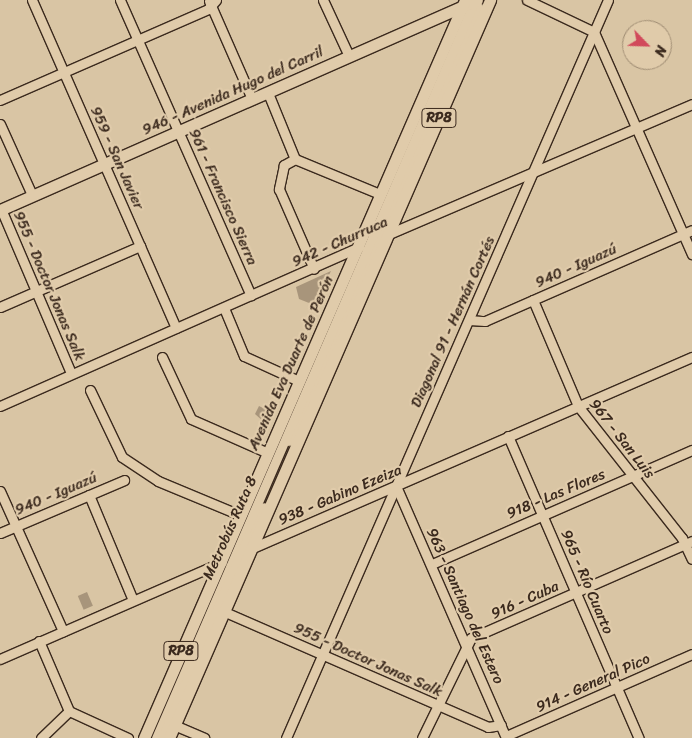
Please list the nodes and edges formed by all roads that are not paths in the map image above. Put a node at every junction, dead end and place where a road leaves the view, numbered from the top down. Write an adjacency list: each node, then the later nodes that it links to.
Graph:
1 (32, 0): 12 (street, 959 - San Javier)
2 (120, 0): 10 (street, 961 - Francisco Sierra)
3 (323, 0): 11 (street)
4 (490, 0): 27 (main road, RP8)
5 (527, 0): 9 (street)
6 (608, 0): 9 (street, Diagonal 91 - Hernán Cortés)
7 (212, 2): 10 (street); 14 (street)
8 (472, 2): 11 (main road, 946 - Avenida Hugo del Carril); 23 (main road, Avenida Eva Duarte de Perón / RP8); 27 (street, Metrobús Ruta 8)
9 (594, 32): 18 (street); 22 (street, Diagonal 91 - Hernán Cortés)
10 (138, 40): 12 (street); 19 (street, 961 - Francisco Sierra)
11 (349, 56): 13 (main road, 946 - Avenida Hugo del Carril)
12 (64, 73): 15 (street); 21 (street, 959 - San Javier)
13 (268, 92): 14 (main road, 946 - Avenida Hugo del Carril); 20 (street)
14 (252, 99): 19 (main road, 946 - Avenida Hugo del Carril)
15 (0, 100)
16 (692, 104): 18 (street, 942 - Churruca)
17 (0, 124): 24 (street)
18 (638, 128): 22 (street, 942 - Churruca); 26 (street)
19 (179, 132): 21 (main road, 946 - Avenida Hugo del Carril); 33 (street, 961 - Francisco Sierra)
20 (295, 159): 23 (street); 31 (street)
21 (104, 164): 24 (main road, 946 - Avenida Hugo del Carril); 28 (street, 959 - San Javier)
22 (532, 174): 27 (street, 942 - Churruca); 37 (street, Diagonal 91 - Hernán Cortés)
23 (380, 194): 29 (main road, Avenida Eva Duarte de Perón / RP8)
24 (32, 195): 25 (main road, 946 - Avenida Hugo del Carril)
25 (1, 209): 32 (street, 955 - Doctor Jonas Salk)
26 (688, 232): 30 (street); 34 (street, 940 - Iguazú)
27 (378, 238): 29 (street, 942 - Churruca); 58 (street, Metrobús Ruta 8); 58 (main road, RP8); 61 (street, Metrobús Ruta 8)
28 (140, 246): 32 (street); 38 (street, 959 - San Javier)
29 (358, 248): 31 (street, 942 - Churruca); 42 (main road, Avenida Eva Duarte de Perón / RP8)
30 (692, 254)
31 (314, 269): 33 (street, 942 - Churruca)
32 (35, 291): 35 (street); 41 (street, 955 - Doctor Jonas Salk)
33 (251, 295): 36 (street, 942 - Churruca)
34 (533, 300): 37 (street, 940 - Iguazú); 45 (street, 967 - San Luis)
35 (0, 306)
36 (224, 308): 38 (street, 942 - Churruca); 42 (street)
37 (469, 320): 51 (street, Diagonal 91 - Hernán Cortés)
38 (176, 328): 41 (street, 942 - Churruca)
39 (692, 357): 45 (street, 938 - Gabino Ezeiza)
40 (162, 358): 48 (street)
41 (71, 373): 44 (street, 942 - Churruca)
42 (300, 381): 48 (main road, Avenida Eva Duarte de Perón / RP8)
43 (90, 390): 54 (street)
44 (0, 406)
45 (578, 406): 46 (street, 938 - Gabino Ezeiza); 49 (street, 967 - San Luis)
46 (508, 436): 51 (street, 938 - Gabino Ezeiza); 55 (street, 965 - Río Cuarto)
47 (692, 450): 49 (street, 918 - Las Flores)
48 (268, 453): 54 (main road, Avenida Eva Duarte de Perón / RP8)
49 (634, 476): 55 (street, 918 - Las Flores); 59 (street, 967 - San Luis)
50 (124, 480): 53 (street, 940 - Iguazú)
51 (396, 486): 58 (street, 938 - Gabino Ezeiza); 64 (street, 963 - Santiago del Estero); 72 (street, Diagonal 91 - Hernán Cortés)
52 (0, 491): 56 (street)
53 (89, 495): 56 (street, 940 - Iguazú); 66 (street)
54 (240, 515): 63 (main road, Avenida Eva Duarte de Perón / RP8)
55 (543, 515): 64 (street, 918 - Las Flores); 65 (street, 965 - Río Cuarto)
56 (16, 526): 57 (street, 940 - Iguazú); 68 (street)
57 (0, 533)
58 (249, 543): 60 (street, 938 - Gabino Ezeiza); 67 (main road, RP8)
59 (689, 543): 62 (street, 967 - San Luis); 65 (street, 916 - Cuba)
60 (241, 553): 61 (street, 938 - Gabino Ezeiza); 84 (street, Metrobús Ruta 8)
61 (231, 558): 63 (street, 938 - Gabino Ezeiza); 83 (street, Metrobús Ruta 8)
62 (692, 559)
63 (218, 564): 66 (street, 938 - Gabino Ezeiza); 82 (main road, Avenida Eva Duarte de Perón / RP8)
64 (432, 564): 70 (street, 963 - Santiago del Estero)
65 (576, 592): 70 (street, 916 - Cuba); 74 (street, 965 - Río Cuarto)
66 (133, 600): 68 (street, 938 - Gabino Ezeiza)
67 (225, 612): 72 (street, 955 - Doctor Jonas Salk); 78 (main road, RP8)
68 (62, 631): 69 (street, 938 - Gabino Ezeiza)
69 (39, 641): 73 (street, 938 - Gabino Ezeiza); 76 (street)
70 (466, 642): 75 (street); 77 (street, 963 - Santiago del Estero)
71 (692, 654): 74 (street, 914 - General Pico)
72 (322, 655): 75 (street, 955 - Doctor Jonas Salk); 87 (street, Diagonal 91 - Hernán Cortés)
73 (0, 659)
74 (617, 687): 79 (street, 914 - General Pico); 89 (street, 965 - Río Cuarto)
75 (436, 705): 77 (street, 955 - Doctor Jonas Salk); 88 (street)
76 (69, 711): 80 (street); 81 (street)
77 (501, 725): 79 (street, 963 - Santiago del Estero)
78 (174, 726): 85 (main road, RP8); 86 (street)
79 (506, 737)
80 (42, 738)
81 (128, 738)
82 (144, 738)
83 (156, 738)
84 (162, 738)
85 (169, 738)
86 (204, 738)
87 (286, 738)
88 (422, 738)
89 (640, 738)

